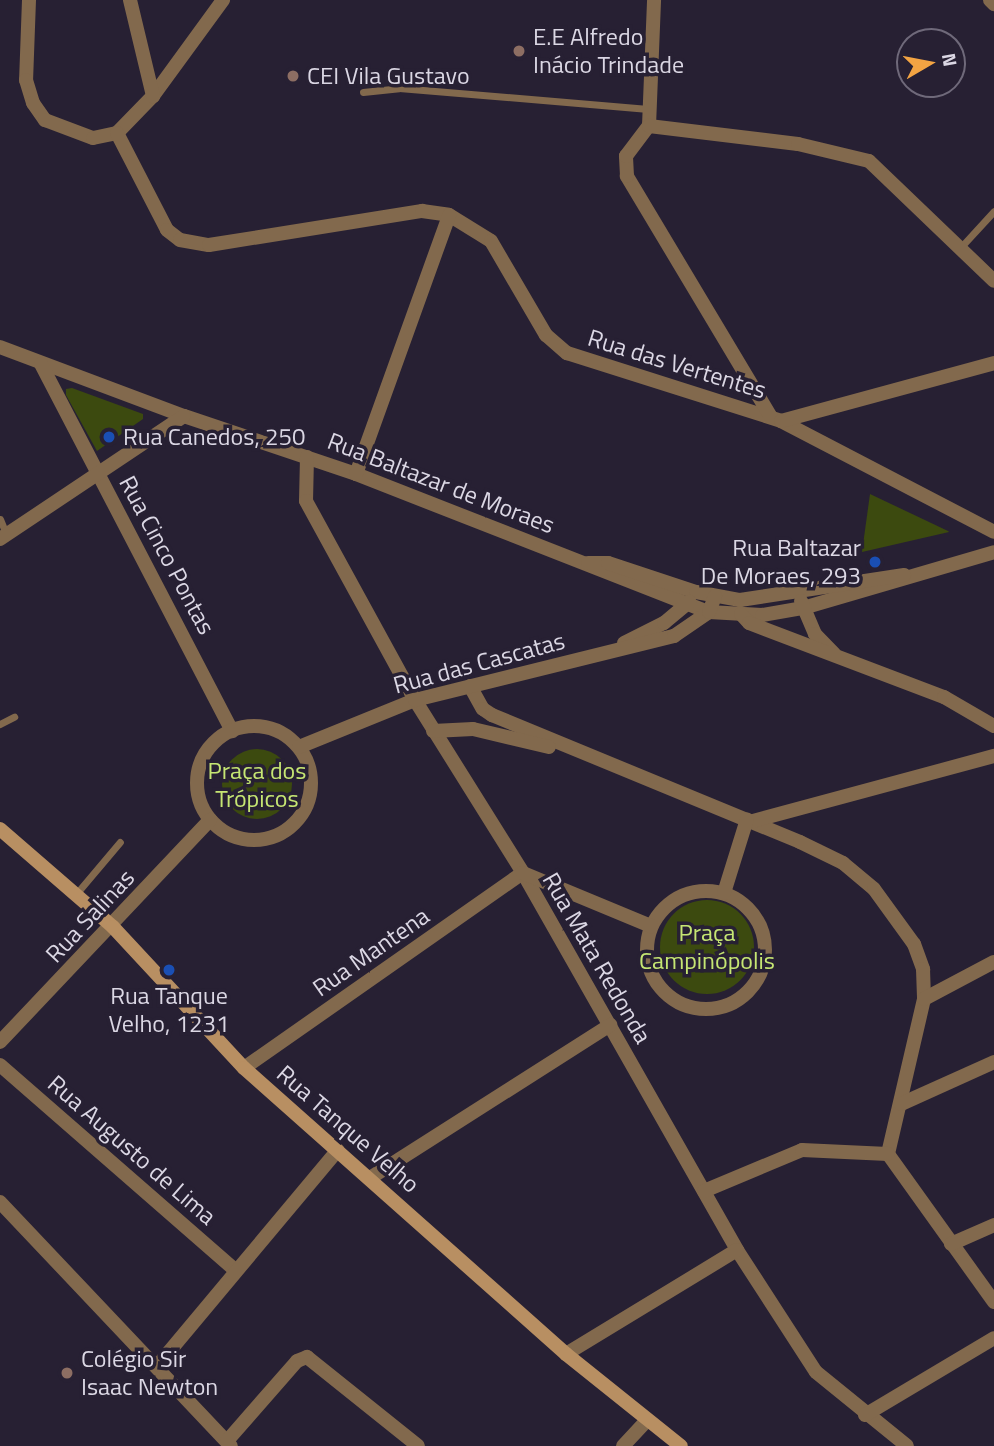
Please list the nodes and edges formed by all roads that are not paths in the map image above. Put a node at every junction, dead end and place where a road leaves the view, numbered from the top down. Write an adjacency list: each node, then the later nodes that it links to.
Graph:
1 (29, 0): 11 (street)
2 (130, 0): 8 (street)
3 (223, 0): 8 (street)
4 (654, 0): 9 (street)
5 (990, 0): 6 (street)
6 (994, 4)
7 (363, 92): 9 (lane)
8 (153, 96): 11 (street)
9 (651, 109): 10 (street)
10 (649, 126): 14 (street); 20 (street)
11 (117, 133): 13 (street, Rua das Vertentes)
12 (994, 211): 14 (lane)
13 (449, 215): 20 (street, Rua das Vertentes); 23 (street)
14 (960, 248): 15 (street)
15 (994, 281)
16 (0, 346): 18 (street, Rua Baltazar de Moraes)
17 (994, 363): 20 (street)
18 (41, 364): 19 (street, Rua Baltazar de Moraes); 22 (street, Rua Cinco Pontas)
19 (184, 416): 21 (street, Rua Baltazar de Moraes); 22 (street)
20 (776, 419): 25 (street, Rua das Vertentes)
21 (307, 457): 23 (street, Rua Baltazar de Moraes); 39 (street, Rua Mata Redonda)
22 (98, 473): 26 (street); 45 (street, Rua Cinco Pontas)
23 (356, 474): 28 (street, Rua Baltazar de Moraes)
24 (0, 519): 26 (lane)
25 (994, 532)
26 (3, 537)
27 (994, 552): 32 (street, Rua Baltazar de Moraes)
28 (588, 563): 29 (street, Rua Baltazar de Moraes); 33 (street, Rua Baltazar de Moraes)
29 (696, 592): 30 (street, Rua Baltazar de Moraes); 33 (street, Rua das Cascatas)
30 (715, 596): 31 (street, Rua Baltazar de Moraes); 34 (street)
31 (740, 600): 32 (street, Rua Baltazar de Moraes); 35 (street)
32 (800, 601): 35 (street, Rua Baltazar de Moraes); 37 (street)
33 (686, 606): 34 (street, Rua Baltazar de Moraes); 36 (street, Rua das Cascatas)
34 (709, 612): 35 (street, Rua Baltazar de Moraes); 36 (street, Rua das Cascatas)
35 (741, 615): 37 (street)
36 (594, 656): 38 (street, Rua das Cascatas)
37 (843, 661): 43 (street)
38 (470, 686): 39 (street, Rua das Cascatas); 40 (street)
39 (415, 700): 46 (street, Rua Mata Redonda); 47 (street, Rua das Cascatas)
40 (483, 709): 44 (street); 49 (street)
41 (14, 717): 42 (lane)
42 (0, 724)
43 (994, 726)
44 (473, 729): 46 (street); 49 (street)
45 (232, 731): 47 (street); 50 (street)
46 (433, 731): 54 (street, Rua Mata Redonda)
47 (299, 747): 50 (street)
48 (994, 756): 51 (street)
49 (588, 757): 51 (street)
50 (210, 820): 58 (street, Rua Salinas)
51 (750, 820): 55 (street); 60 (street)
52 (0, 829): 56 (street, Rua Tanque Velho)
53 (120, 842): 56 (lane)
54 (523, 873): 57 (street); 61 (street, Rua Mata Redonda); 65 (street, Rua Mantena)
55 (724, 893): 57 (street); 57 (street)
56 (75, 895): 58 (street, Rua Tanque Velho)
57 (651, 926)
58 (113, 927): 62 (street, Rua Salinas); 65 (street, Rua Tanque Velho)
59 (994, 962): 60 (street)
60 (924, 999): 66 (street)
61 (610, 1025): 69 (street); 70 (street, Rua Mata Redonda)
62 (0, 1042)
63 (994, 1062): 66 (street)
64 (0, 1065): 75 (street, Rua Augusto de Lima)
65 (244, 1068): 67 (street, Rua Tanque Velho)
66 (901, 1104): 68 (street)
67 (338, 1150): 69 (street, Rua Tanque Velho); 75 (street)
68 (888, 1154): 70 (street); 73 (street)
69 (370, 1178): 78 (street, Rua Tanque Velho)
70 (704, 1191): 74 (street, Rua Mata Redonda)
71 (0, 1202): 79 (street)
72 (994, 1225): 73 (street)
73 (951, 1244): 76 (street)
74 (737, 1250): 78 (street); 80 (street, Rua Mata Redonda)
75 (235, 1270): 79 (street)
76 (994, 1302)
77 (994, 1338): 80 (street)
78 (566, 1354): 81 (street, Rua Tanque Velho)
79 (158, 1365): 82 (street)
80 (865, 1415): 86 (street, Rua Mata Redonda)
81 (646, 1421): 84 (street); 85 (street, Rua Tanque Velho)
82 (229, 1444): 83 (street)
83 (418, 1446)
84 (623, 1446)
85 (681, 1446)
86 (907, 1446)

